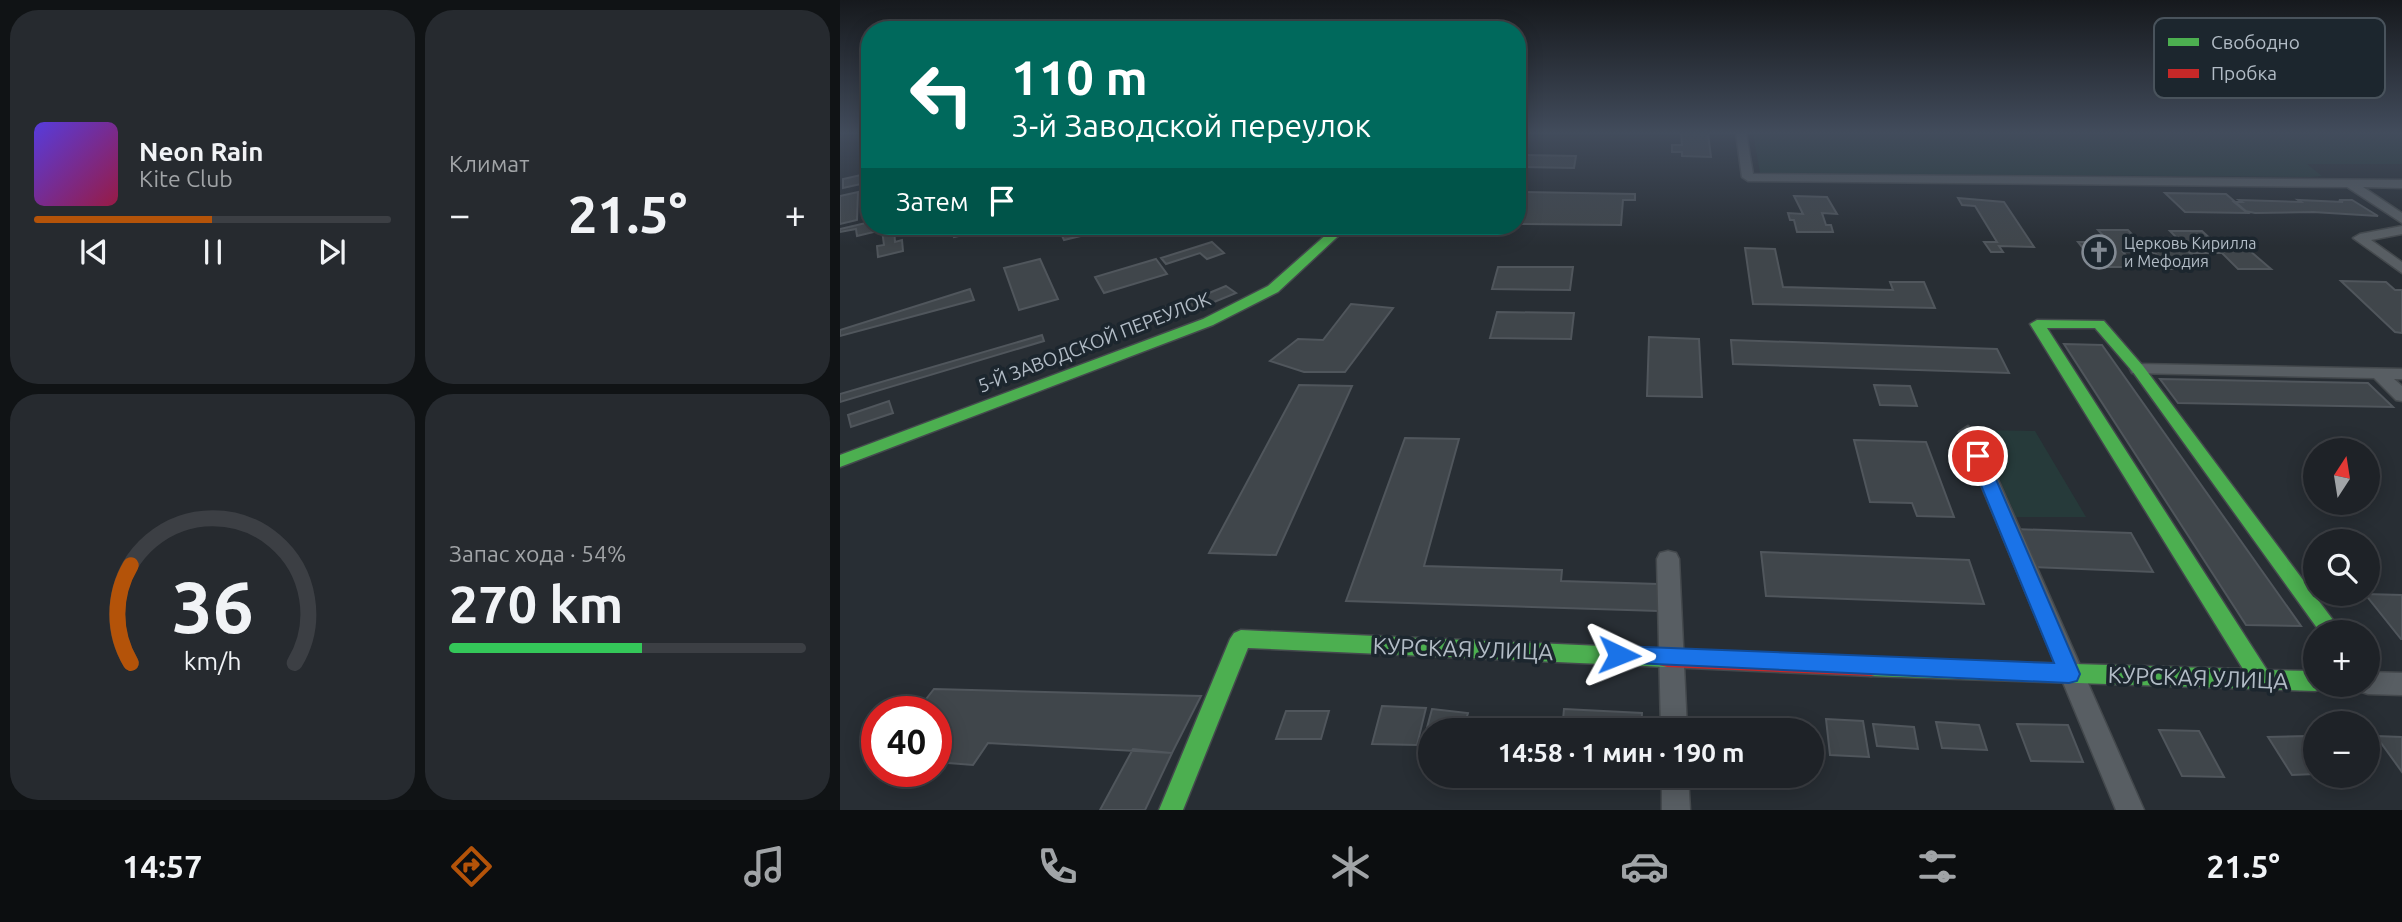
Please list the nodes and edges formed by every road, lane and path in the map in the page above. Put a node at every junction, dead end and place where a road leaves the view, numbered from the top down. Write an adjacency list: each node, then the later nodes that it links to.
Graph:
1 (1747, 171): 2 (street)
2 (2349, 183): 3 (street); 4 (street)
3 (2402, 184)
4 (2402, 219)
5 (2402, 230): 7 (street)
6 (1333, 235): 13 (street, 5-Й ЗАВОДСКОЙ ПЕРЕУЛОК)
7 (2402, 270)
8 (2138, 369): 9 (street); 15 (street); 18 (street)
9 (2378, 373): 10 (street); 11 (street)
10 (2402, 374)
11 (2402, 396)
12 (1968, 432): 17 (street)
13 (840, 461)
14 (1668, 559): 16 (street)
15 (2323, 620)
16 (1673, 658): 17 (street, КУРСКАЯ УЛИЦА); 22 (street); 24 (street, КУРСКАЯ УЛИЦА)
17 (2069, 674): 18 (street, КУРСКАЯ УЛИЦА); 26 (street)
18 (2260, 680): 19 (street, КУРСКАЯ УЛИЦА)
19 (2303, 681)
20 (2380, 683): 21 (street)
21 (2402, 684)
22 (1674, 718)
23 (1675, 788): 25 (street)
24 (1171, 810)
25 (1676, 810)
26 (2130, 810)

